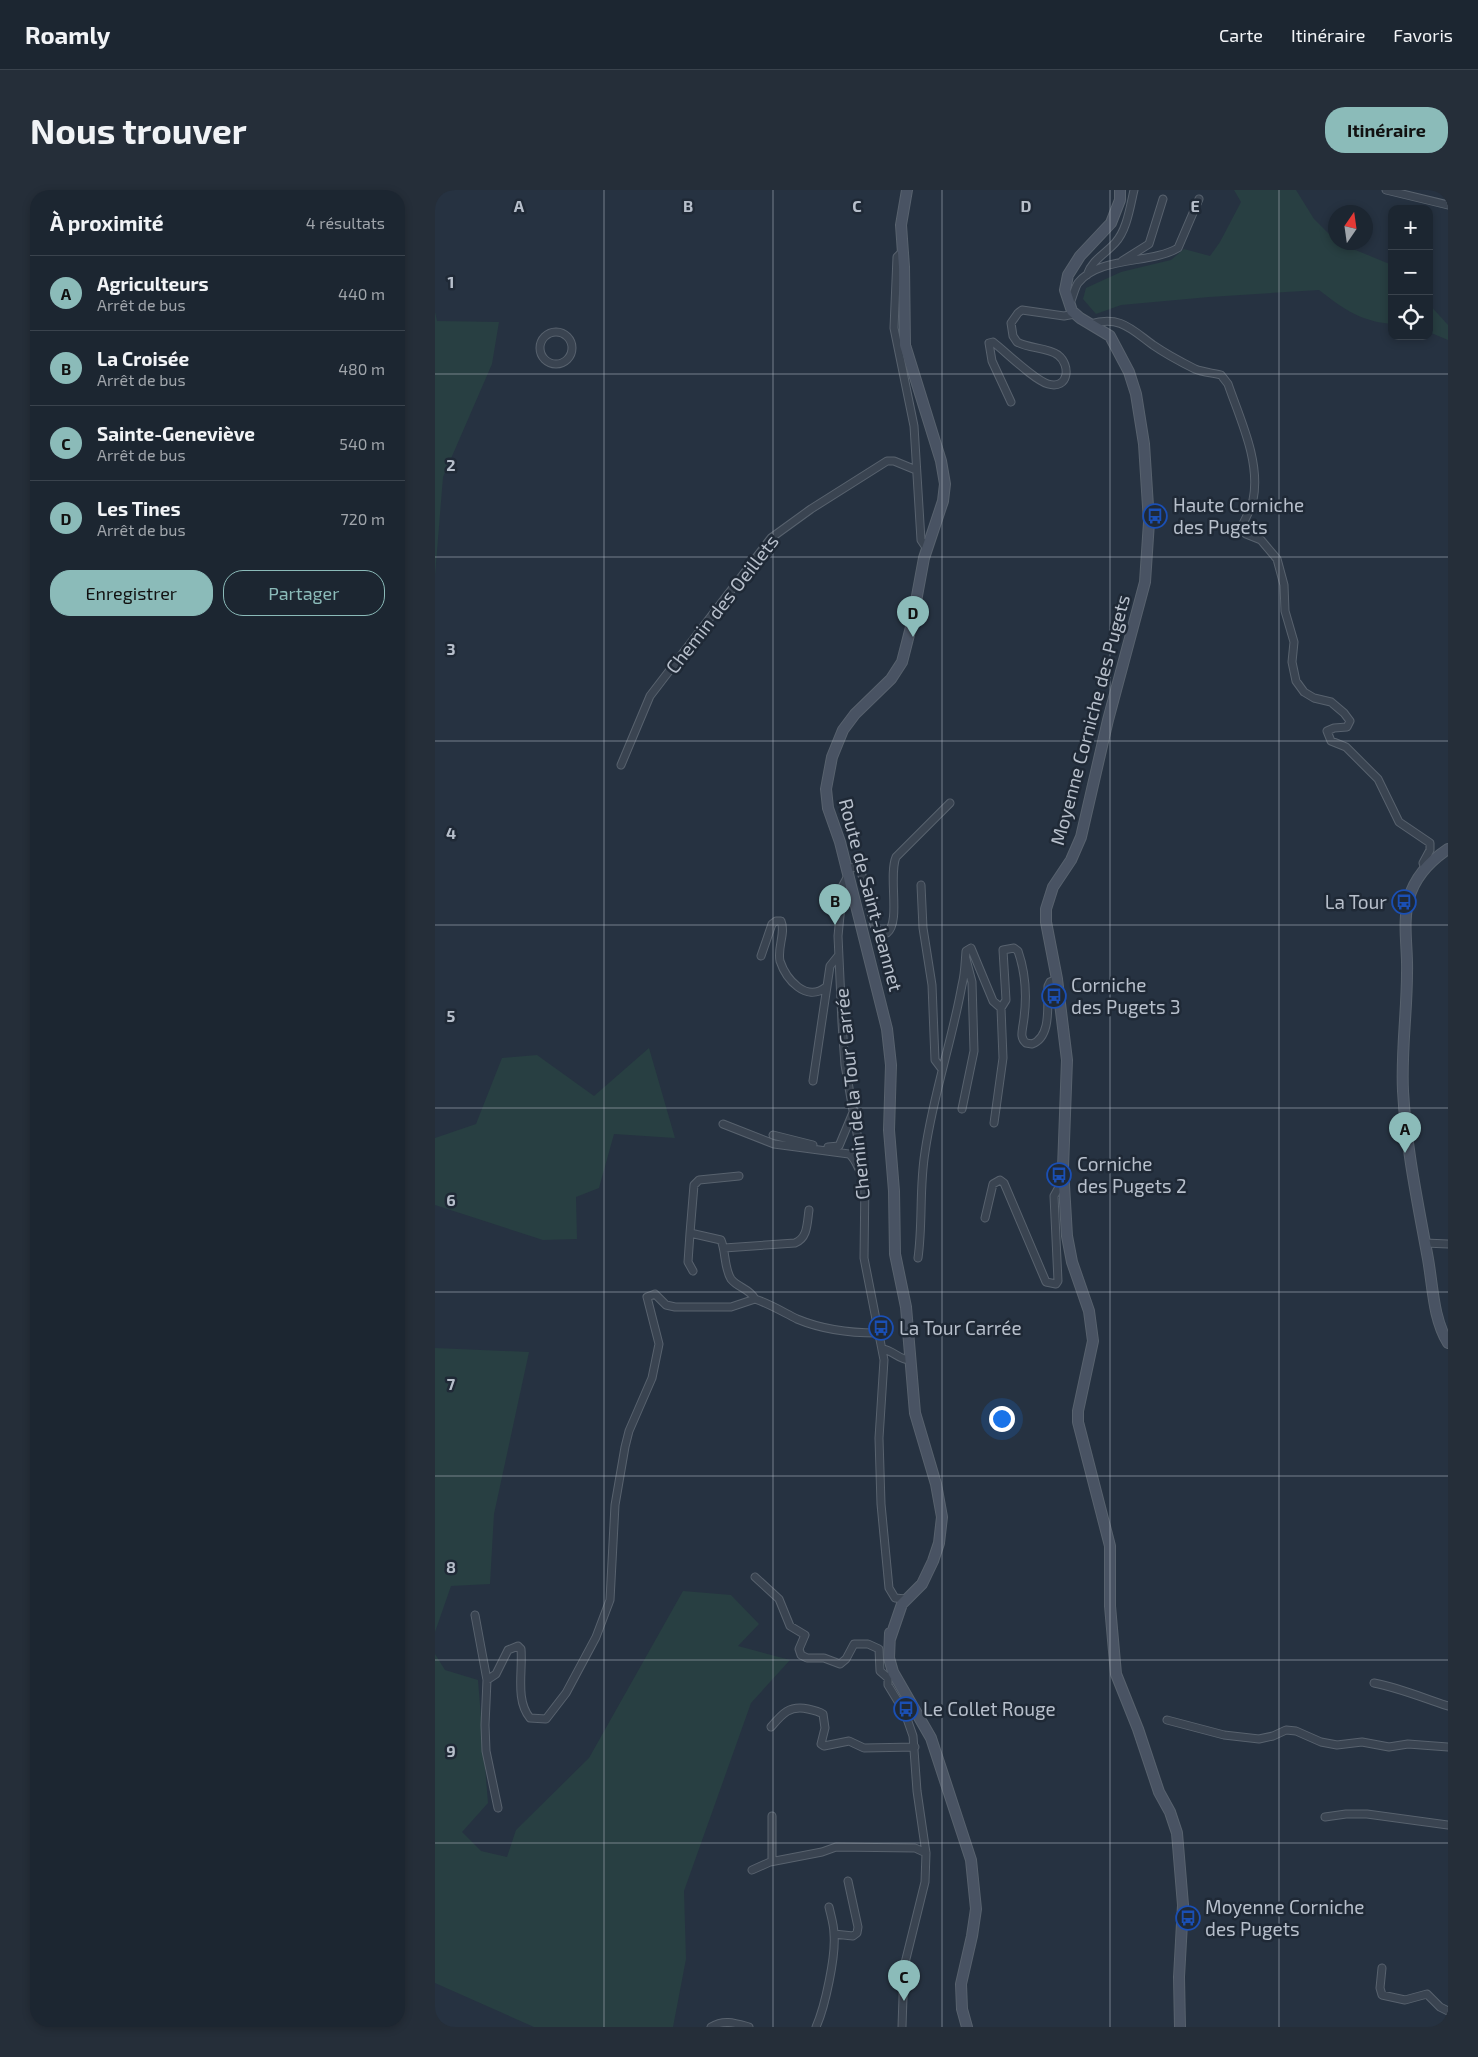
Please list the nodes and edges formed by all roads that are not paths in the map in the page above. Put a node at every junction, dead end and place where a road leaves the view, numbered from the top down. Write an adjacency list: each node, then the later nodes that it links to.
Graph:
1 (907, 190): 8 (main road, Route de Saint-Jeannet)
2 (1120, 190): 11 (main road)
3 (1134, 190): 10 (street)
4 (1386, 190): 7 (street)
5 (1199, 199): 9 (street)
6 (1163, 200): 9 (street)
7 (1448, 205)
8 (903, 251): 15 (street); 16 (main road, Route de Saint-Jeannet)
9 (1117, 264): 10 (street)
10 (1087, 275): 11 (street)
11 (1072, 309): 12 (main road, Moyenne Corniche des Pugets); 14 (street)
12 (1090, 324): 20 (street); 26 (main road, Moyenne Corniche des Pugets)
13 (572, 350): 13 (street)
14 (1011, 402)
15 (916, 470): 16 (street); 17 (street, Chemin des Oeillets)
16 (927, 549): 21 (main road, Route de Saint-Jeannet)
17 (621, 765)
18 (950, 803): 21 (street)
19 (1448, 849): 20 (main road)
20 (1425, 869): 42 (main road)
21 (848, 872): 24 (street, Chemin de la Tour Carrée); 51 (main road, Route de Saint-Jeannet)
22 (921, 885): 29 (street)
23 (761, 956): 27 (street)
24 (838, 956): 27 (street); 32 (street, Chemin de la Tour Carrée)
25 (965, 956): 28 (street); 29 (street); 31 (street)
26 (1057, 979): 28 (street); 38 (main road, Moyenne Corniche des Pugets)
27 (826, 987): 30 (street)
28 (1001, 1008): 33 (street)
29 (941, 1068): 45 (street)
30 (813, 1081)
31 (962, 1109)
32 (854, 1110): 35 (street); 37 (street, Chemin de la Tour Carrée)
33 (994, 1123)
34 (723, 1124): 37 (street)
35 (773, 1135)
36 (739, 1176): 41 (street)
37 (865, 1179): 48 (street, Chemin de la Tour Carrée)
38 (1064, 1186): 40 (street); 80 (main road, Moyenne Corniche des Pugets)
39 (809, 1210): 44 (street)
40 (985, 1218)
41 (690, 1233): 44 (street); 46 (street)
42 (1425, 1244): 43 (street); 49 (main road)
43 (1448, 1244)
44 (724, 1248): 47 (street)
45 (918, 1258)
46 (693, 1271)
47 (755, 1300): 48 (street); 56 (street)
48 (877, 1333): 50 (street, Chemin de la Tour Carrée)
49 (1448, 1343)
50 (882, 1349): 51 (street); 53 (street, Chemin de la Tour Carrée)
51 (910, 1360): 53 (main road, Route de Saint-Jeannet)
52 (755, 1576): 55 (street)
53 (902, 1599): 55 (main road)
54 (475, 1615): 56 (street)
55 (891, 1675): 61 (street); 79 (main road)
56 (487, 1680): 63 (street)
57 (1374, 1683): 58 (street)
58 (1448, 1706)
59 (1167, 1720): 62 (street)
60 (771, 1727): 61 (street)
61 (915, 1747): 67 (street)
62 (1448, 1747)
63 (498, 1808)
64 (771, 1816): 68 (street)
65 (1325, 1817): 66 (street)
66 (1448, 1824)
67 (926, 1853): 68 (street); 78 (street)
68 (773, 1861): 69 (street)
69 (752, 1870)
70 (848, 1881): 72 (street)
71 (829, 1907): 72 (street)
72 (834, 1934): 77 (street)
73 (1382, 1968): 74 (street)
74 (1448, 2011)
75 (711, 2027): 76 (street)
76 (749, 2027)
77 (816, 2027)
78 (902, 2027)
79 (967, 2027)
80 (1180, 2027)

